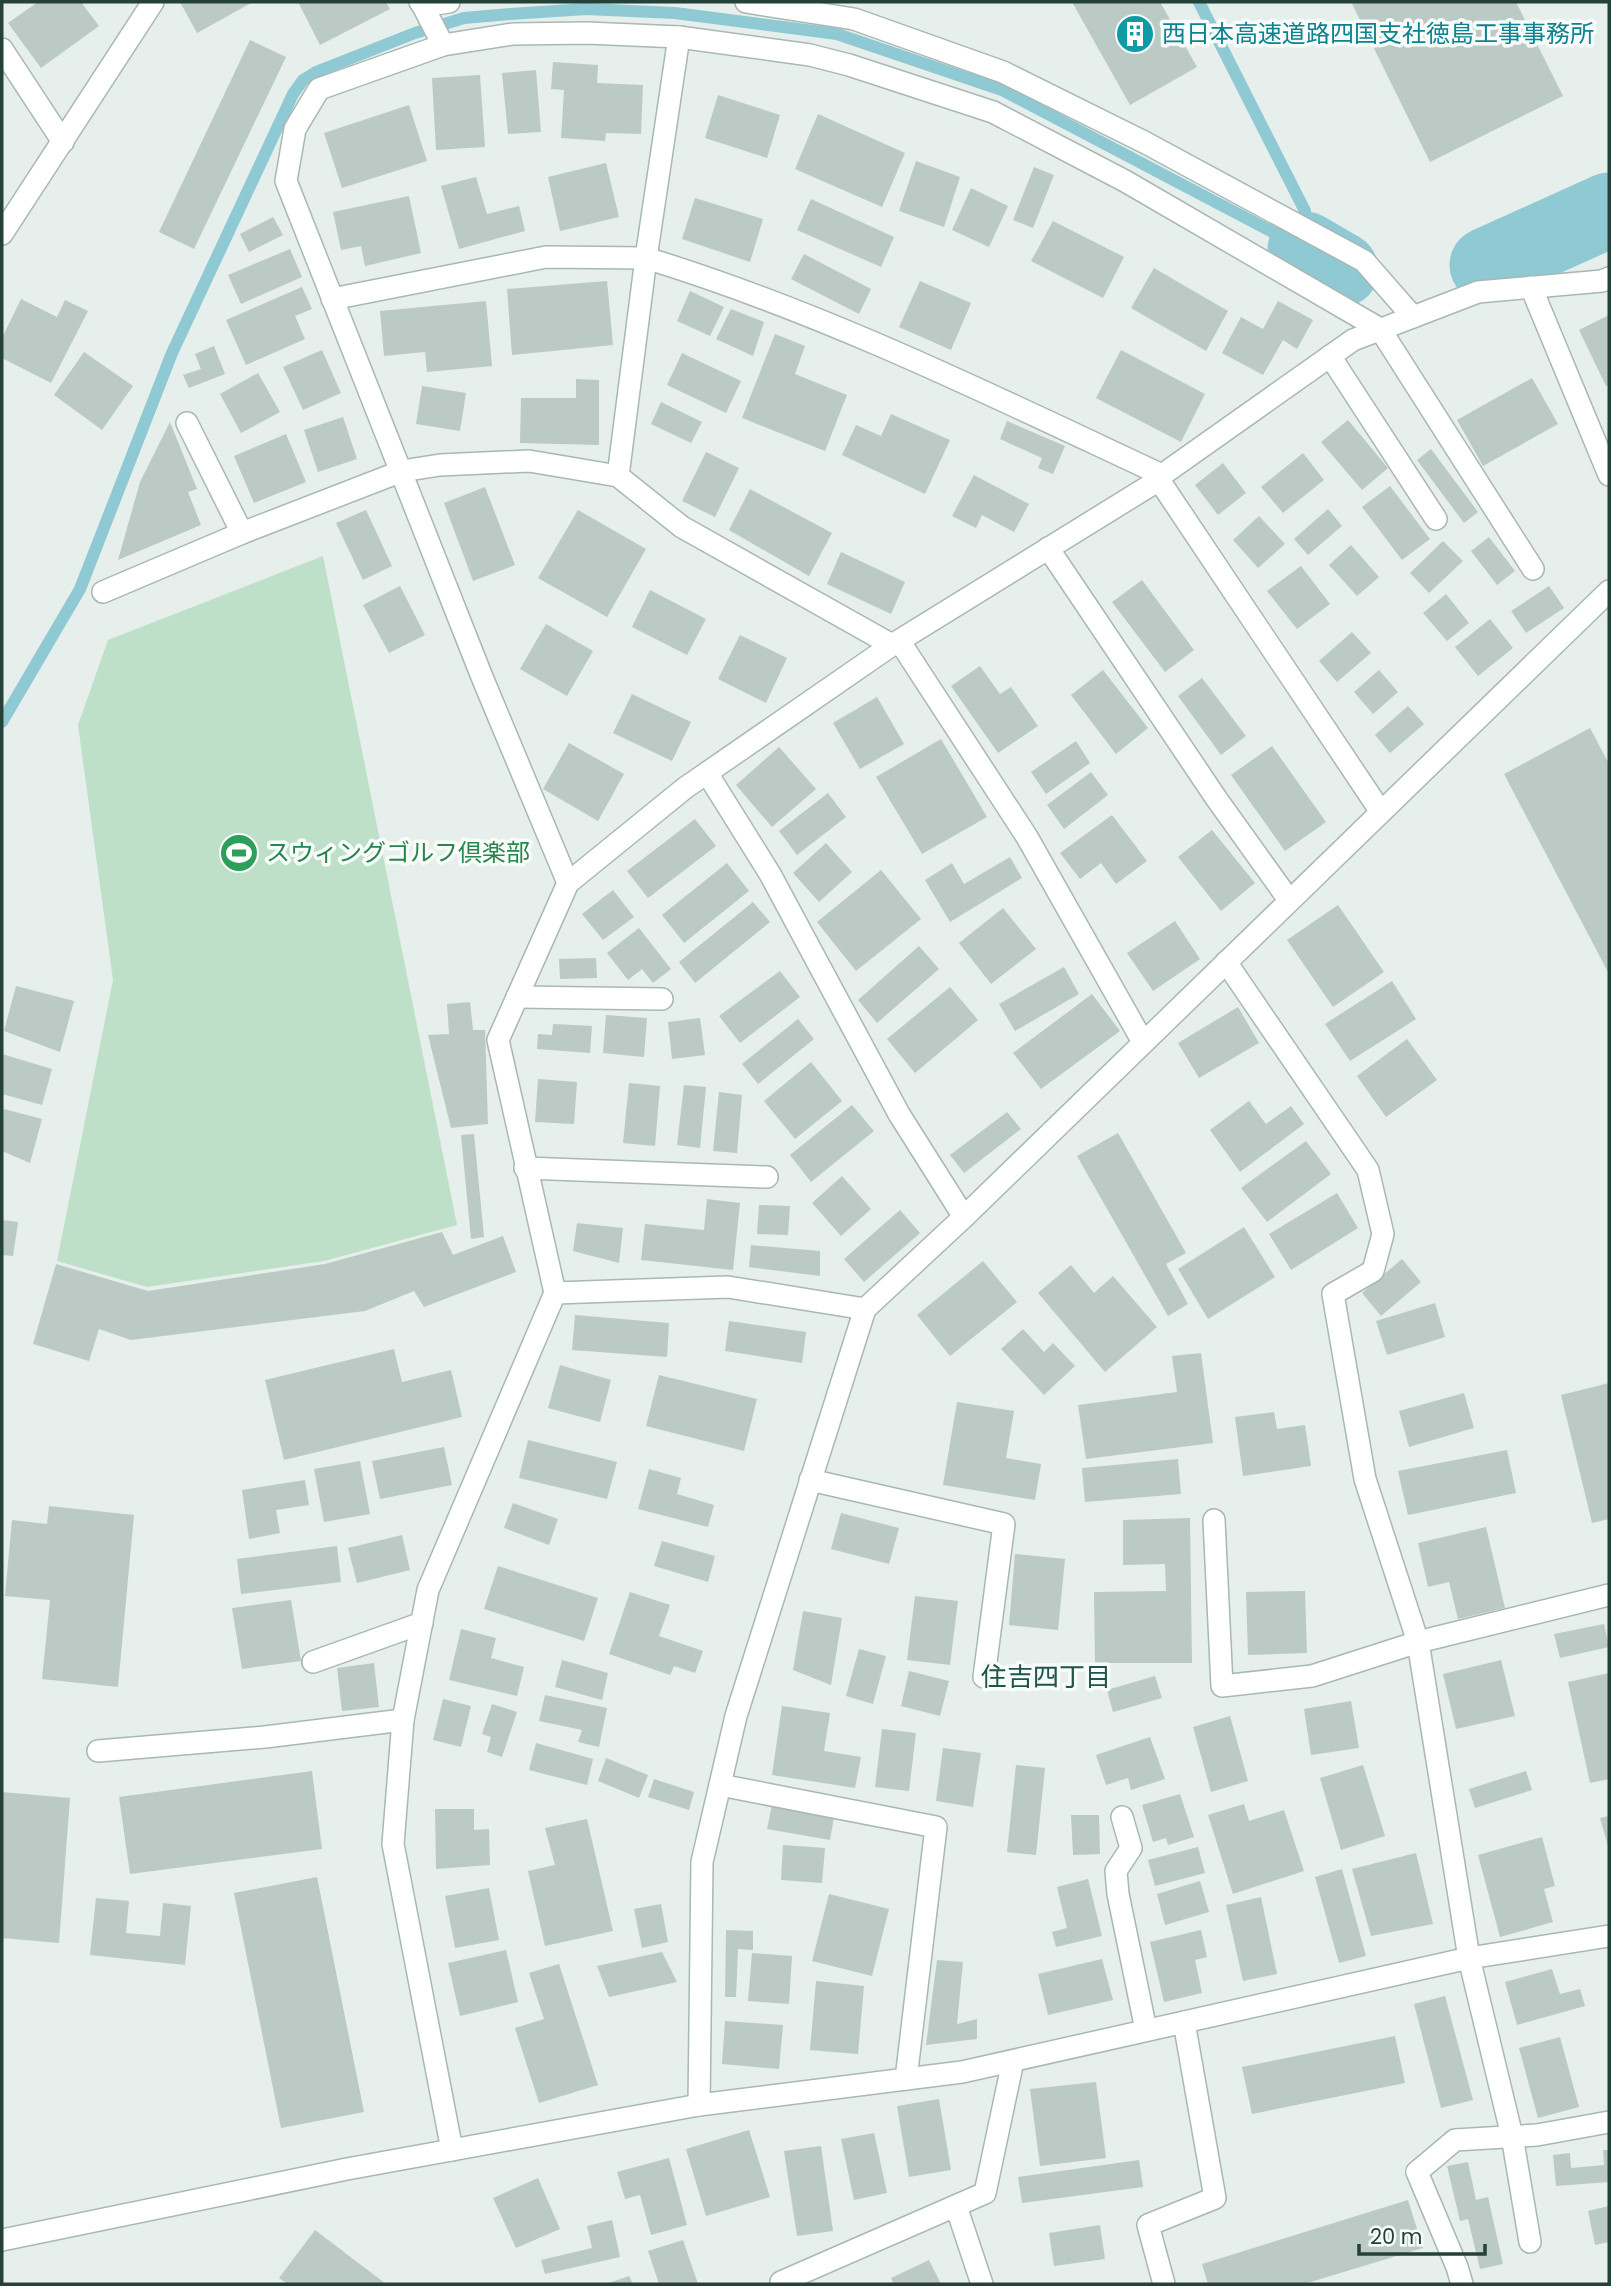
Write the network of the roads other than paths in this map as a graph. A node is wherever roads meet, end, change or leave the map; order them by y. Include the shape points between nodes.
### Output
1 (153, 2) edge
2 (449, 2) edge
3 (746, 2) edge
4 (423, 7) edge
5 (679, 37) junction
6 (440, 39) junction
7 (2, 49) edge
8 (63, 142) junction
9 (2, 234) edge
10 (646, 258) junction
11 (1609, 278) edge
12 (1531, 287) junction
13 (332, 299) junction
14 (1413, 317) junction
15 (1380, 329) junction
16 (1330, 356) junction
17 (187, 423) dead end
18 (402, 471) junction
19 (1609, 475) edge
20 (618, 476) junction
21 (1161, 478) junction
22 (1436, 519) dead end
23 (242, 533) junction
24 (1048, 548) junction
25 (1533, 569) dead end
26 (1609, 591) edge
27 (103, 592) dead end
28 (896, 643) junction
29 (707, 773) junction
30 (1381, 812) junction
31 (568, 883) junction
32 (1289, 900) junction
33 (1226, 962) junction
34 (517, 997) junction
35 (662, 999) dead end
36 (1143, 1042) junction
37 (525, 1168) junction
38 (767, 1177) dead end
39 (964, 1217) junction
40 (555, 1293) junction
41 (865, 1309) junction
42 (810, 1480) junction
43 (1214, 1520) dead end
44 (1609, 1595) edge
45 (422, 1623) junction
46 (1418, 1642) junction
47 (313, 1662) dead end
48 (984, 1677) dead end
49 (403, 1720) junction
50 (98, 1751) dead end
51 (720, 1785) junction
52 (1122, 1817) dead end
53 (1609, 1936) edge
54 (1469, 1958) junction
55 (1184, 2022) junction
56 (1146, 2030) junction
57 (1013, 2061) junction
58 (906, 2079) junction
59 (699, 2105) junction
60 (1609, 2122) edge
61 (1512, 2136) junction
62 (452, 2150) junction
63 (956, 2206) junction
64 (2, 2240) edge
65 (1530, 2242) dead end
66 (781, 2282) dead end
67 (982, 2284) edge
68 (1164, 2284) edge
69 (1462, 2284) edge

1 - 8 street
2 - 4 street
3 - 14 street via 854,19 1003,72 1364,261
4 - 6 street
5 - 6 street via 587,33
5 - 10 street
5 - 15 street via 810,55 993,112 1125,181
6 - 13 street via 319,89 295,129 286,181
7 - 8 street
8 - 9 street
10 - 13 street via 546,257
10 - 20 street
10 - 21 street via 708,277 902,354
11 - 12 street
12 - 14 street via 1478,292
12 - 19 street
13 - 18 street
14 - 15 street
15 - 16 street
15 - 25 street
16 - 21 street
16 - 22 street
17 - 23 street
18 - 20 street via 440,464 529,461
18 - 23 street
18 - 31 street
20 - 28 street via 682,527
21 - 24 street
21 - 30 street
23 - 27 street
24 - 28 street
24 - 32 street
26 - 30 street
28 - 29 street
28 - 36 street via 1027,837
29 - 31 street
29 - 39 street via 770,874 899,1114
30 - 32 street
31 - 34 street
32 - 33 street
33 - 36 street
33 - 46 street via 1368,1170 1383,1234 1373,1271 1333,1294 1364,1479
34 - 35 street
34 - 37 street via 498,1041
36 - 39 street
37 - 38 street
37 - 40 street
39 - 41 street
40 - 41 street via 728,1287
40 - 45 street via 428,1590
41 - 42 street
42 - 48 street via 1004,1524
42 - 51 street via 736,1716
43 - 46 street via 1222,1686 1312,1676
44 - 46 street
45 - 47 street
45 - 49 street
46 - 54 street
49 - 50 street
49 - 62 street via 393,1844
51 - 58 street via 936,1828
51 - 59 street via 702,1862
52 - 56 street via 1130,1847 1116,1871 1118,1894
53 - 54 street
54 - 55 street
54 - 61 street
55 - 56 street
55 - 68 street via 1215,2198 1148,2225
56 - 57 street
57 - 58 street
57 - 63 street via 985,2193
58 - 59 street
59 - 62 street
60 - 61 street
61 - 65 street
61 - 69 street via 1455,2140 1417,2172
62 - 64 street
63 - 66 street
63 - 67 street

